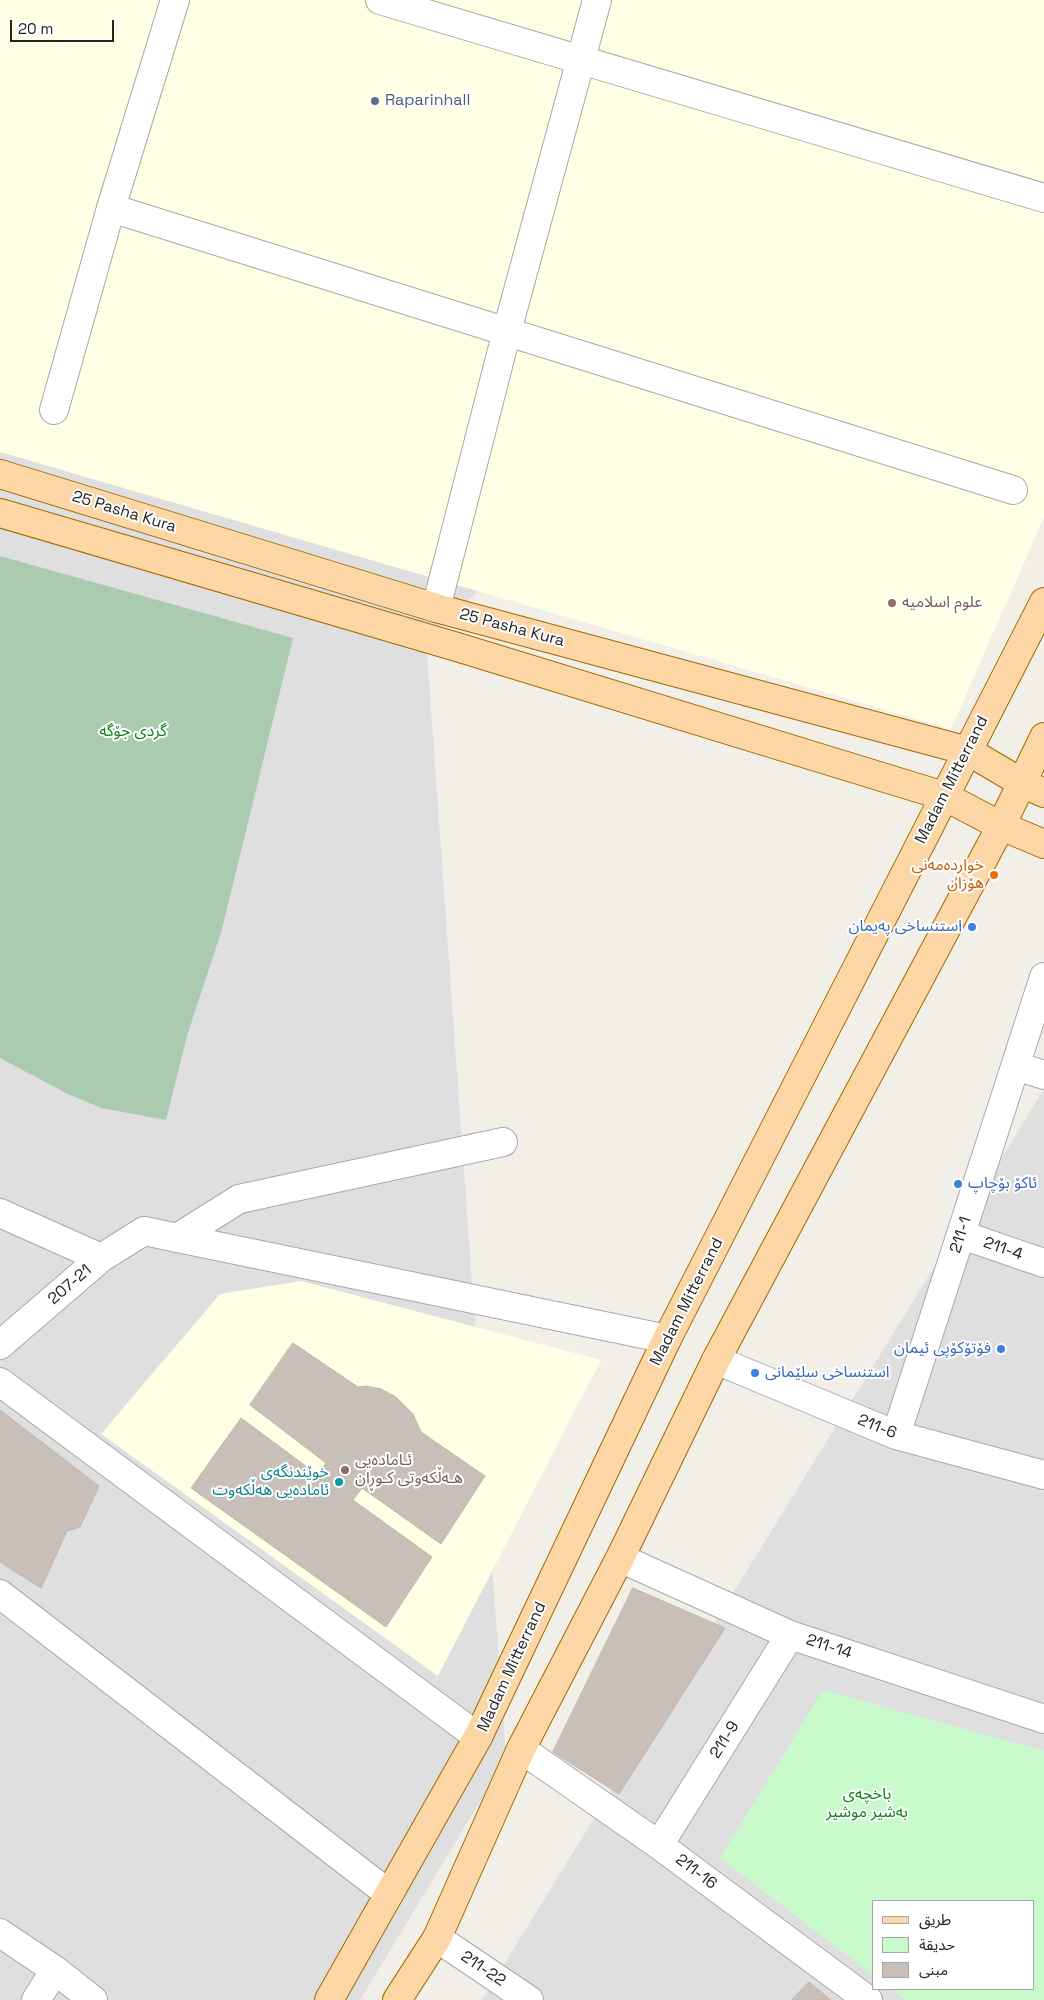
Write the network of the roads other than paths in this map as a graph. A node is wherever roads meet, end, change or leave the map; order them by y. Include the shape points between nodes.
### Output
1 (174, 0) edge
2 (380, 0) edge
3 (597, 0) edge
4 (580, 58) junction
5 (1044, 196) edge
6 (110, 208) junction
7 (507, 331) junction
8 (54, 410) dead end
9 (0, 474) edge
10 (1013, 490) dead end
11 (0, 513) edge
12 (1044, 602) edge
13 (436, 608) junction
14 (1044, 737) edge
15 (968, 751) junction
16 (1033, 788) edge
17 (944, 796) junction
18 (1001, 826) junction
19 (1044, 844) edge
20 (1044, 977) edge
21 (1016, 1066) junction
22 (1044, 1075) edge
23 (502, 1142) dead end
24 (0, 1213) edge
25 (962, 1234) junction
26 (177, 1238) junction
27 (101, 1258) junction
28 (1044, 1263) edge
29 (667, 1339) junction
30 (0, 1345) edge
31 (716, 1360) junction
32 (0, 1382) edge
33 (896, 1435) junction
34 (1044, 1474) edge
35 (620, 1558) junction
36 (0, 1594) edge
37 (790, 1635) junction
38 (1044, 1719) edge
39 (478, 1737) junction
40 (521, 1749) junction
41 (659, 1845) junction
42 (389, 1894) junction
43 (0, 1933) edge
44 (437, 1938) junction
45 (55, 1970) junction
46 (36, 2000) edge
47 (94, 2000) edge
48 (329, 2000) edge
49 (397, 2000) edge
50 (529, 2000) edge
51 (868, 2000) edge

1 - 6 street
2 - 4 street
3 - 4 street
4 - 5 street
4 - 7 street
6 - 7 street
6 - 8 street
7 - 10 street
7 - 13 street
9 - 13 main road, 25 Pasha Kura
11 - 17 main road, 25 Pasha Kura via 457,647
12 - 15 main road, Madam Mitterrand
13 - 15 main road, 25 Pasha Kura
14 - 16 main road
15 - 16 main road, 25 Pasha Kura
15 - 17 main road, Madam Mitterrand
16 - 18 main road
17 - 18 main road, 25 Pasha Kura
17 - 29 main road, Madam Mitterrand
18 - 19 main road, 25 Pasha Kura
18 - 31 main road
20 - 21 street, 211-1
21 - 22 street
21 - 25 street, 211-1
23 - 26 street via 239,1199
24 - 27 street
25 - 28 street, 211-4
25 - 33 street, 211-1
26 - 27 street, 207-21 via 144,1231
26 - 29 street
27 - 30 street, 207-21
29 - 39 main road, Madam Mitterrand
31 - 33 street, 211-6
31 - 35 main road
32 - 39 street
33 - 34 street, 211-6
35 - 37 street, 211-14
35 - 40 main road
36 - 42 street
37 - 38 street, 211-14
37 - 41 street, 211-9
39 - 42 main road, Madam Mitterrand
40 - 41 street, 211-16
40 - 44 main road
41 - 51 street, 211-16
42 - 48 main road, Madam Mitterrand
43 - 45 street
44 - 49 main road
44 - 50 street, 211-22
45 - 46 street
45 - 47 street

